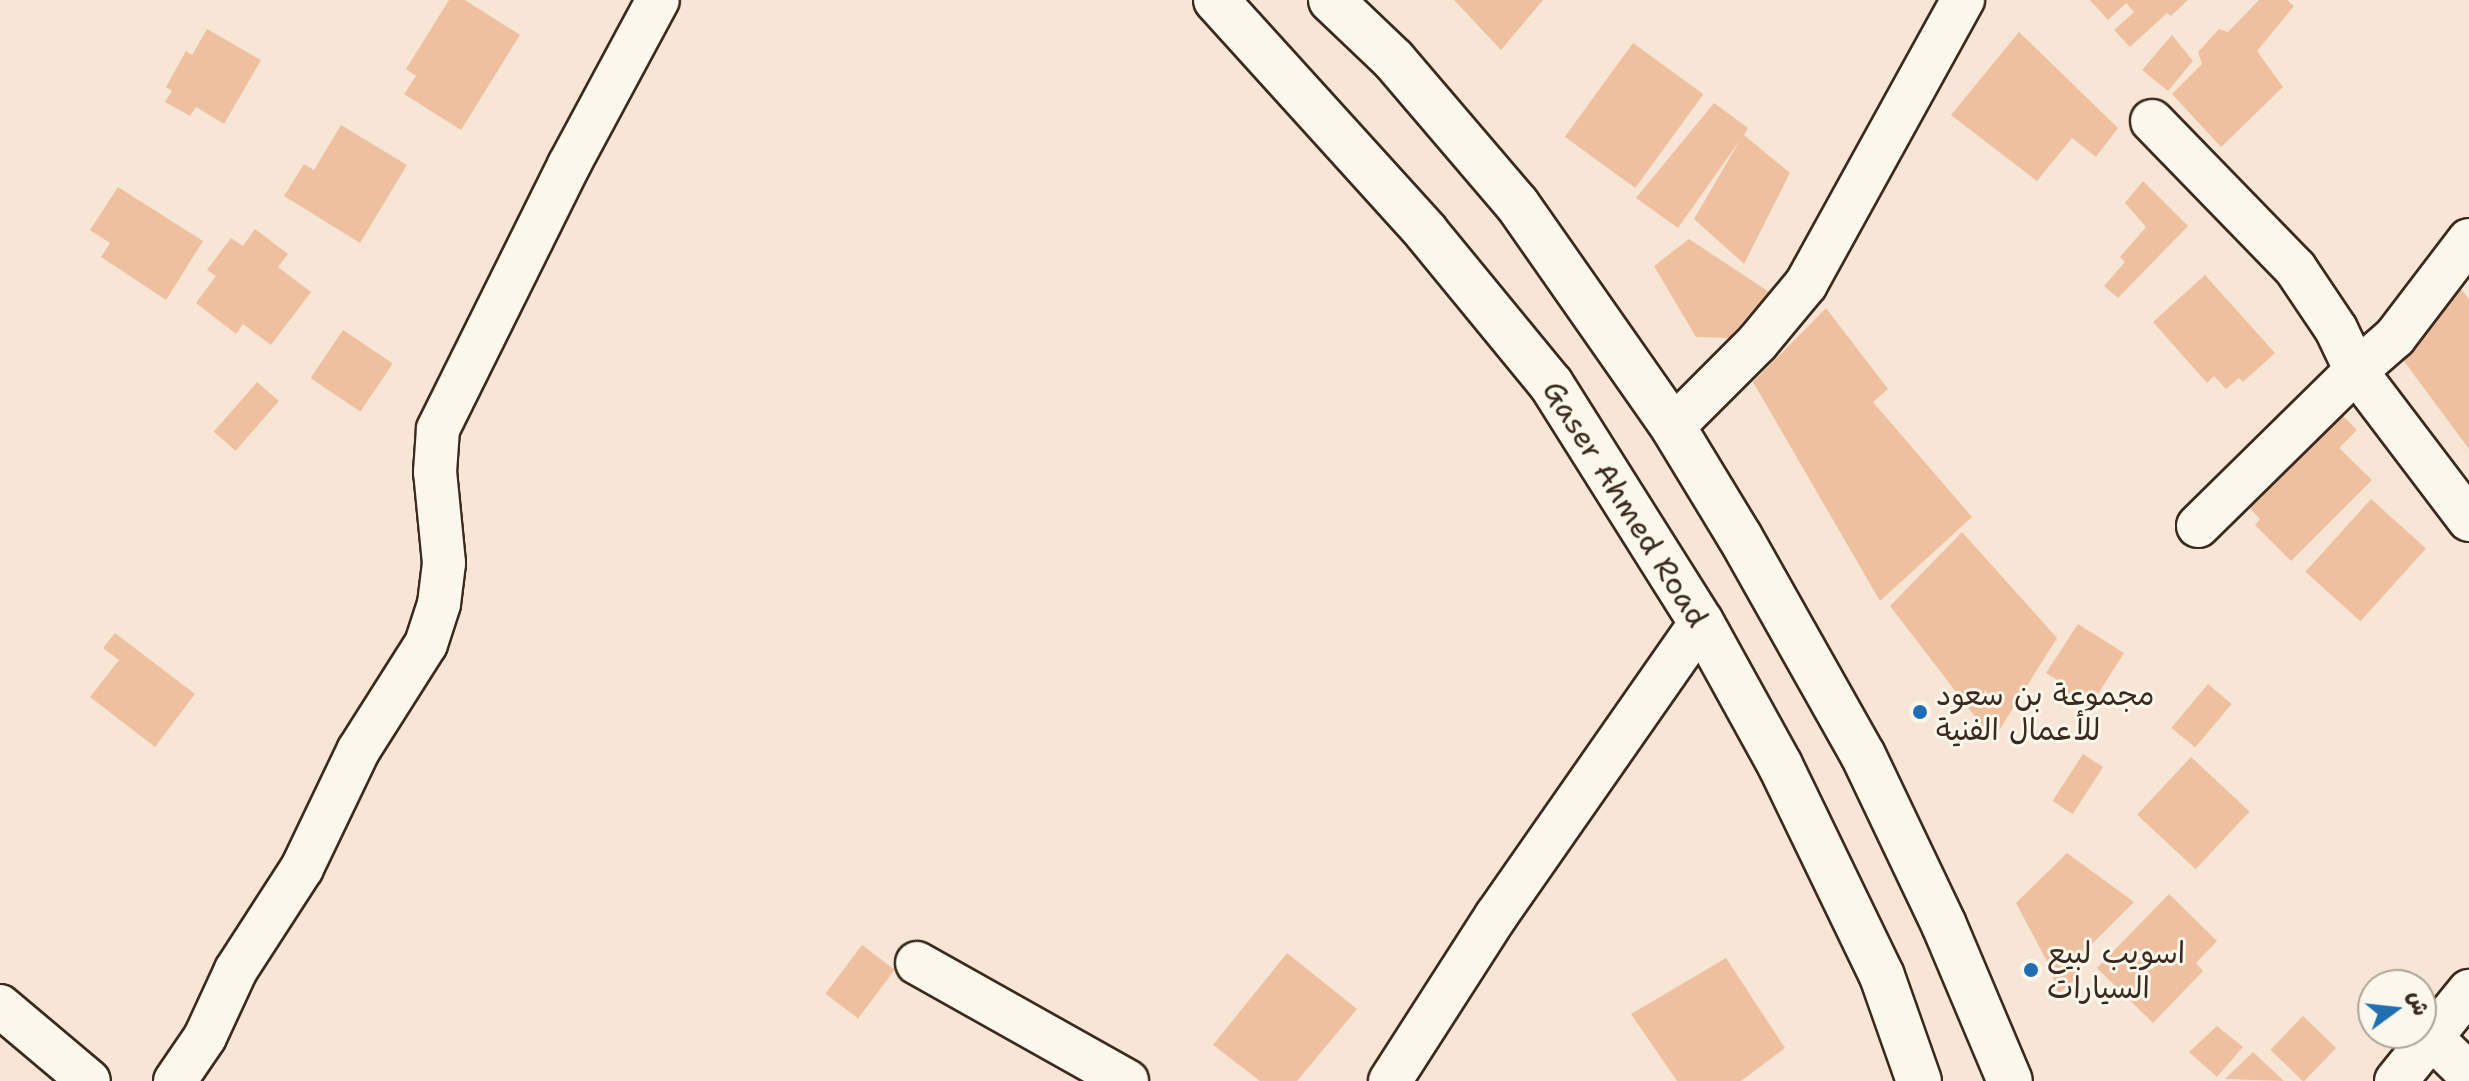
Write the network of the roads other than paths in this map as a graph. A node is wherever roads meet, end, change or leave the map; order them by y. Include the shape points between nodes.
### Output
1 (658, 0) edge
2 (1216, 0) edge
3 (1331, 0) edge
4 (1963, 0) edge
5 (2152, 121) dead end
6 (2469, 240) edge
7 (2356, 371) junction
8 (1673, 427) junction
9 (2469, 520) edge
10 (2198, 526) dead end
11 (1701, 622) junction
12 (917, 963) dead end
13 (2469, 991) edge
14 (0, 1006) edge
15 (2437, 1028) edge
16 (2437, 1043) edge
17 (2420, 1049) edge
18 (2469, 1074) edge
19 (89, 1081) edge
20 (175, 1081) edge
21 (1127, 1081) edge
22 (1390, 1081) edge
23 (1919, 1081) edge
24 (2010, 1081) edge
25 (2396, 1081) edge

1 - 20 street via 438,429 435,472 444,563 439,604 426,644 358,751 302,868 236,970 205,1037
2 - 11 main road, Gaser Ahmed Road via 1426,232 1551,384
3 - 8 main road via 1393,59 1517,204
4 - 8 street via 1806,284 1757,343
5 - 7 street via 2295,268 2336,329
6 - 7 street via 2395,337
7 - 9 street
7 - 10 street
8 - 24 main road via 1863,755
11 - 22 street via 1496,916
11 - 23 main road, Gaser Ahmed Road via 1780,765 1882,976
12 - 21 street
13 - 15 street
14 - 19 street
16 - 18 street
17 - 25 street

